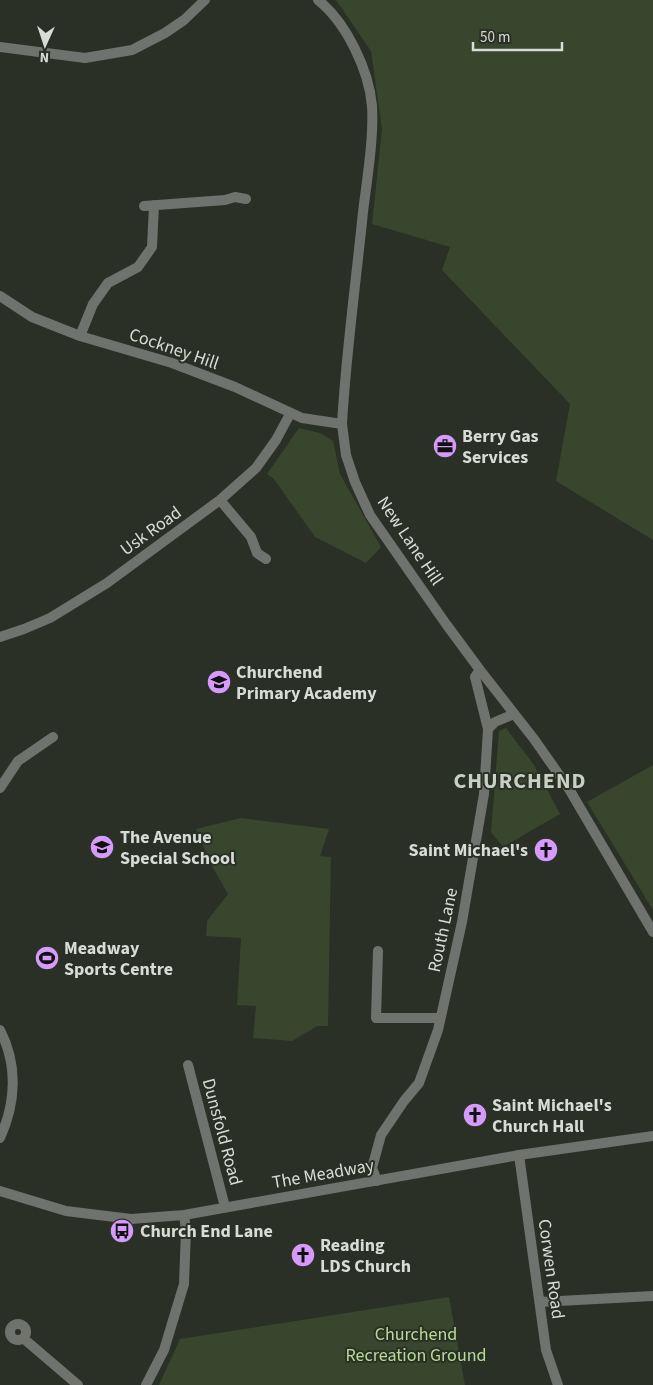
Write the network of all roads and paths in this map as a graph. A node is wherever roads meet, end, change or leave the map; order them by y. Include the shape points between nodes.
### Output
1 (205, 0) edge
2 (318, 0) edge
3 (0, 47) edge
4 (246, 199) dead end
5 (0, 296) edge
6 (80, 336) junction
7 (290, 414) junction
8 (342, 424) junction
9 (220, 500) junction
10 (266, 559) dead end
11 (0, 637) edge
12 (480, 670) junction
13 (514, 714) junction
14 (488, 729) junction
15 (54, 737) dead end
16 (0, 788) edge
17 (653, 932) edge
18 (378, 950) dead end
19 (440, 1018) junction
20 (0, 1030) edge
21 (188, 1065) dead end
22 (653, 1136) edge
23 (0, 1138) edge
24 (518, 1155) junction
25 (377, 1181) junction
26 (0, 1191) edge
27 (225, 1207) junction
28 (184, 1215) junction
29 (653, 1296) edge
30 (540, 1302) junction
31 (23, 1338) dead end
32 (78, 1385) edge
33 (146, 1385) edge
34 (558, 1385) edge

1 - 3 street via 165,33 132,50 85,58
2 - 8 street, New Lane Hill via 329,9 355,48 372,105
4 - 6 street via 235,197 149,206 152,247 138,267 108,283 94,304
5 - 6 street, Cockney Hill via 32,317
6 - 7 street, Cockney Hill via 172,363 235,387
7 - 8 street, Cockney Hill
7 - 9 street, Usk Road via 256,468
8 - 12 street, New Lane Hill via 346,455 370,516
9 - 10 street via 251,537 257,553
9 - 11 street, Usk Road via 107,583 50,618
12 - 13 street, New Lane Hill
12 - 14 street, Routh Lane via 475,678
13 - 14 street via 495,722
13 - 17 street, New Lane Hill via 569,789
14 - 19 street, Routh Lane via 484,794 462,922
15 - 16 street via 18,761
18 - 19 street via 376,1018
19 - 25 street, Routh Lane via 419,1083 382,1135 372,1168
20 - 23 street via 7,1044 13,1076 12,1105
21 - 27 street, Dunsfold Road
22 - 24 street, The Meadway
24 - 25 street, The Meadway
24 - 30 street, Corwen Road
25 - 27 street, The Meadway
26 - 28 street, The Meadway via 66,1211 131,1218
27 - 28 street, The Meadway
28 - 33 street via 184,1284 164,1350
29 - 30 street
30 - 34 street, Corwen Road via 546,1350
31 - 32 street

